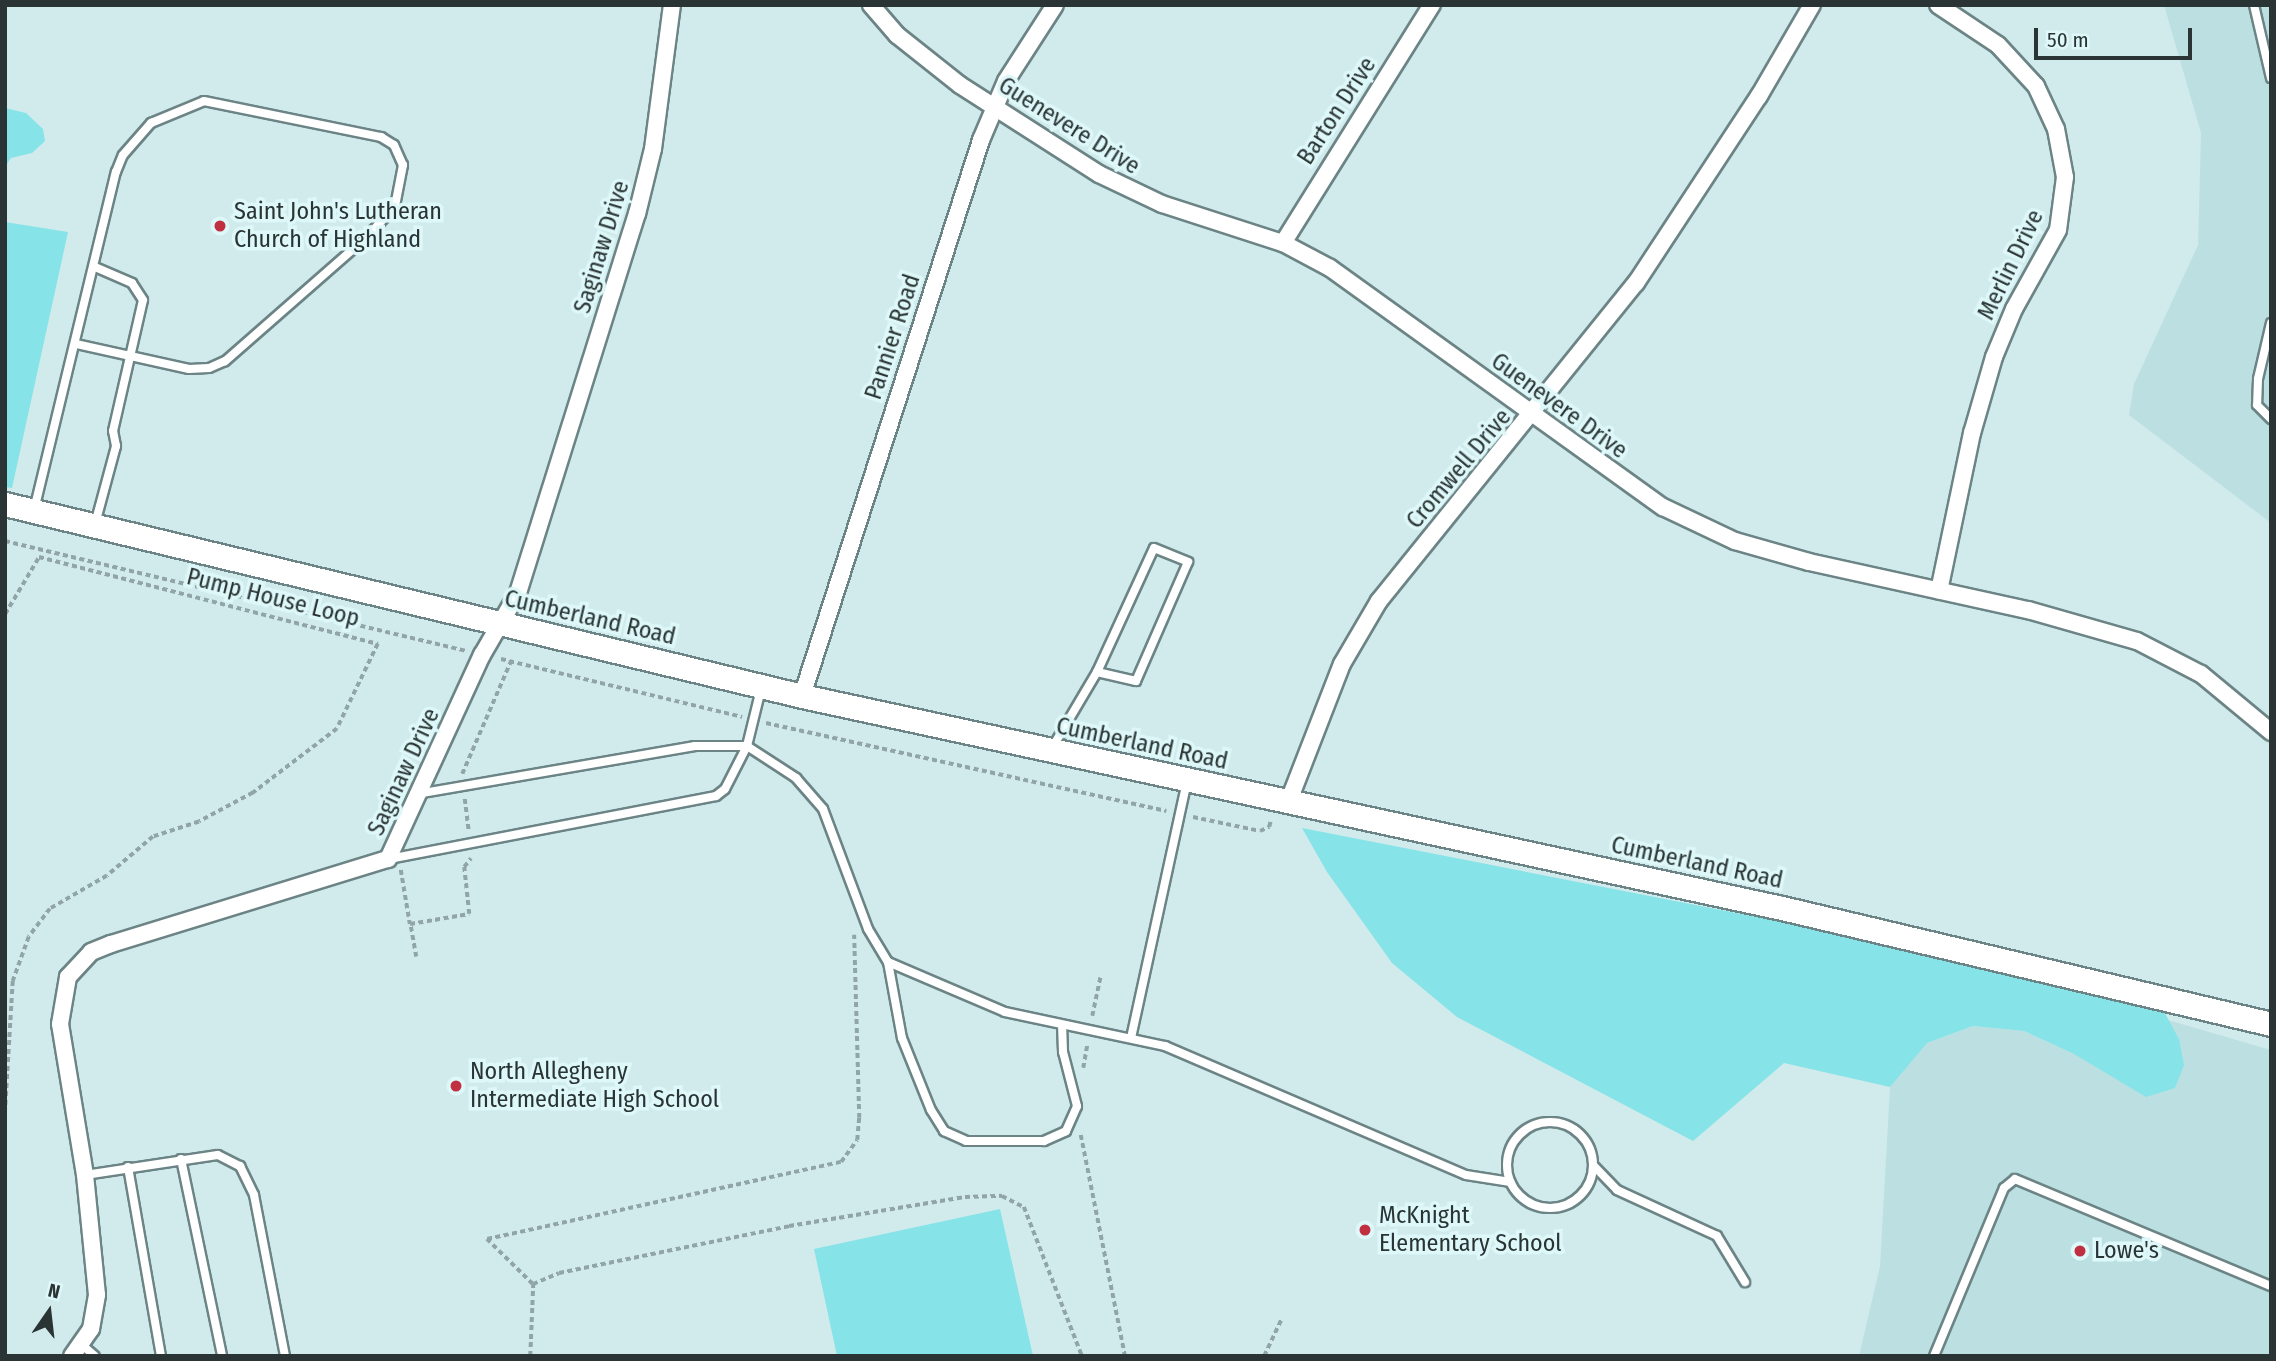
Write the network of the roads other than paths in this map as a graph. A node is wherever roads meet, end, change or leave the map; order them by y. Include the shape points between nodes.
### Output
1 (672, 5) edge
2 (871, 5) edge
3 (1055, 5) edge
4 (1432, 5) edge
5 (1812, 5) edge
6 (1938, 5) edge
7 (2254, 5) edge
8 (2271, 78) edge
9 (993, 107) junction
10 (1283, 243) junction
11 (95, 267) junction
12 (2271, 323) edge
13 (76, 344) junction
14 (130, 356) junction
15 (1534, 415) junction
16 (2271, 419) edge
17 (5, 503) edge
18 (34, 510) junction
19 (95, 525) junction
20 (1939, 591) junction
21 (502, 624) junction
22 (1097, 672) junction
23 (762, 686) junction
24 (802, 696) junction
25 (2271, 732) edge
26 (747, 746) junction
27 (1050, 750) junction
28 (1187, 780) junction
29 (422, 793) junction
30 (1282, 802) junction
31 (394, 858) junction
32 (888, 962) junction
33 (2271, 1024) edge
34 (1062, 1026) junction
35 (1131, 1038) junction
36 (181, 1159) junction
37 (1594, 1166) junction
38 (128, 1167) junction
39 (85, 1175) junction
40 (1510, 1182) junction
41 (1745, 1282) dead end
42 (2271, 1286) edge
43 (77, 1350) edge
44 (95, 1356) edge
45 (161, 1356) edge
46 (222, 1356) edge
47 (285, 1356) edge
48 (1934, 1356) edge

1 - 21 street, Saginaw Drive via 653,149 637,214 517,593
2 - 9 street, Guenevere Drive via 926,60
3 - 9 street, Pannier Road
4 - 10 street, Barton Drive
5 - 15 street, Cromwell Drive via 1759,96 1636,283
6 - 20 street, Merlin Drive via 1998,45 2036,86 2056,129 2065,177 2058,230 1994,357 1972,433
7 - 8 lane
9 - 10 street, Guenevere Drive via 1126,190
9 - 24 street, Pannier Road
10 - 15 street, Guenevere Drive via 1350,282
11 - 13 lane
11 - 14 lane via 132,283 142,294
11 - 14 lane via 123,155 151,123 188,105 219,103 382,137 401,156 395,206 368,236 225,361 189,369
12 - 16 lane via 2257,405
13 - 14 lane
13 - 18 lane
14 - 19 lane via 113,431 116,446
15 - 20 street, Guenevere Drive via 1627,484 1699,526 1809,562
15 - 30 street, Cromwell Drive via 1379,601 1360,631
17 - 18 main road, Cumberland Road
18 - 19 main road, Cumberland Road
19 - 21 main road, Cumberland Road
20 - 25 street, Guenevere Drive via 2137,641 2201,674
21 - 23 main road, Cumberland Road
21 - 29 street, Saginaw Drive via 482,655
22 - 22 lane via 1154,548 1188,562 1136,681
22 - 27 lane
23 - 24 main road, Cumberland Road
23 - 26 lane
24 - 27 main road, Cumberland Road
26 - 29 lane via 695,747
26 - 31 lane via 725,789 716,796
26 - 32 lane via 796,778 823,809 860,909
27 - 28 main road, Cumberland Road
28 - 30 main road, Cumberland Road
28 - 35 lane
29 - 31 street, Saginaw Drive
30 - 33 main road, Cumberland Road via 1782,908
31 - 39 street, Saginaw Drive via 111,944 78,963 64,991 60,1024
32 - 34 lane via 1005,1012
32 - 34 lane via 902,1038 944,1131 966,1141 1044,1141 1066,1131 1077,1106 1063,1052
34 - 35 lane
35 - 40 lane via 1165,1046 1466,1175
36 - 38 lane
36 - 46 lane
36 - 47 lane via 218,1155 232,1159 248,1178
37 - 40 lane via 1583,1195 1554,1209 1527,1202
37 - 40 lane via 1581,1135 1553,1121 1538,1123 1515,1140 1508,1153
37 - 41 lane via 1617,1190 1717,1236
38 - 39 lane
38 - 45 lane
39 - 43 street, Saginaw Drive via 97,1295 91,1329
42 - 48 lane via 2015,1179 2004,1188
43 - 44 lane

